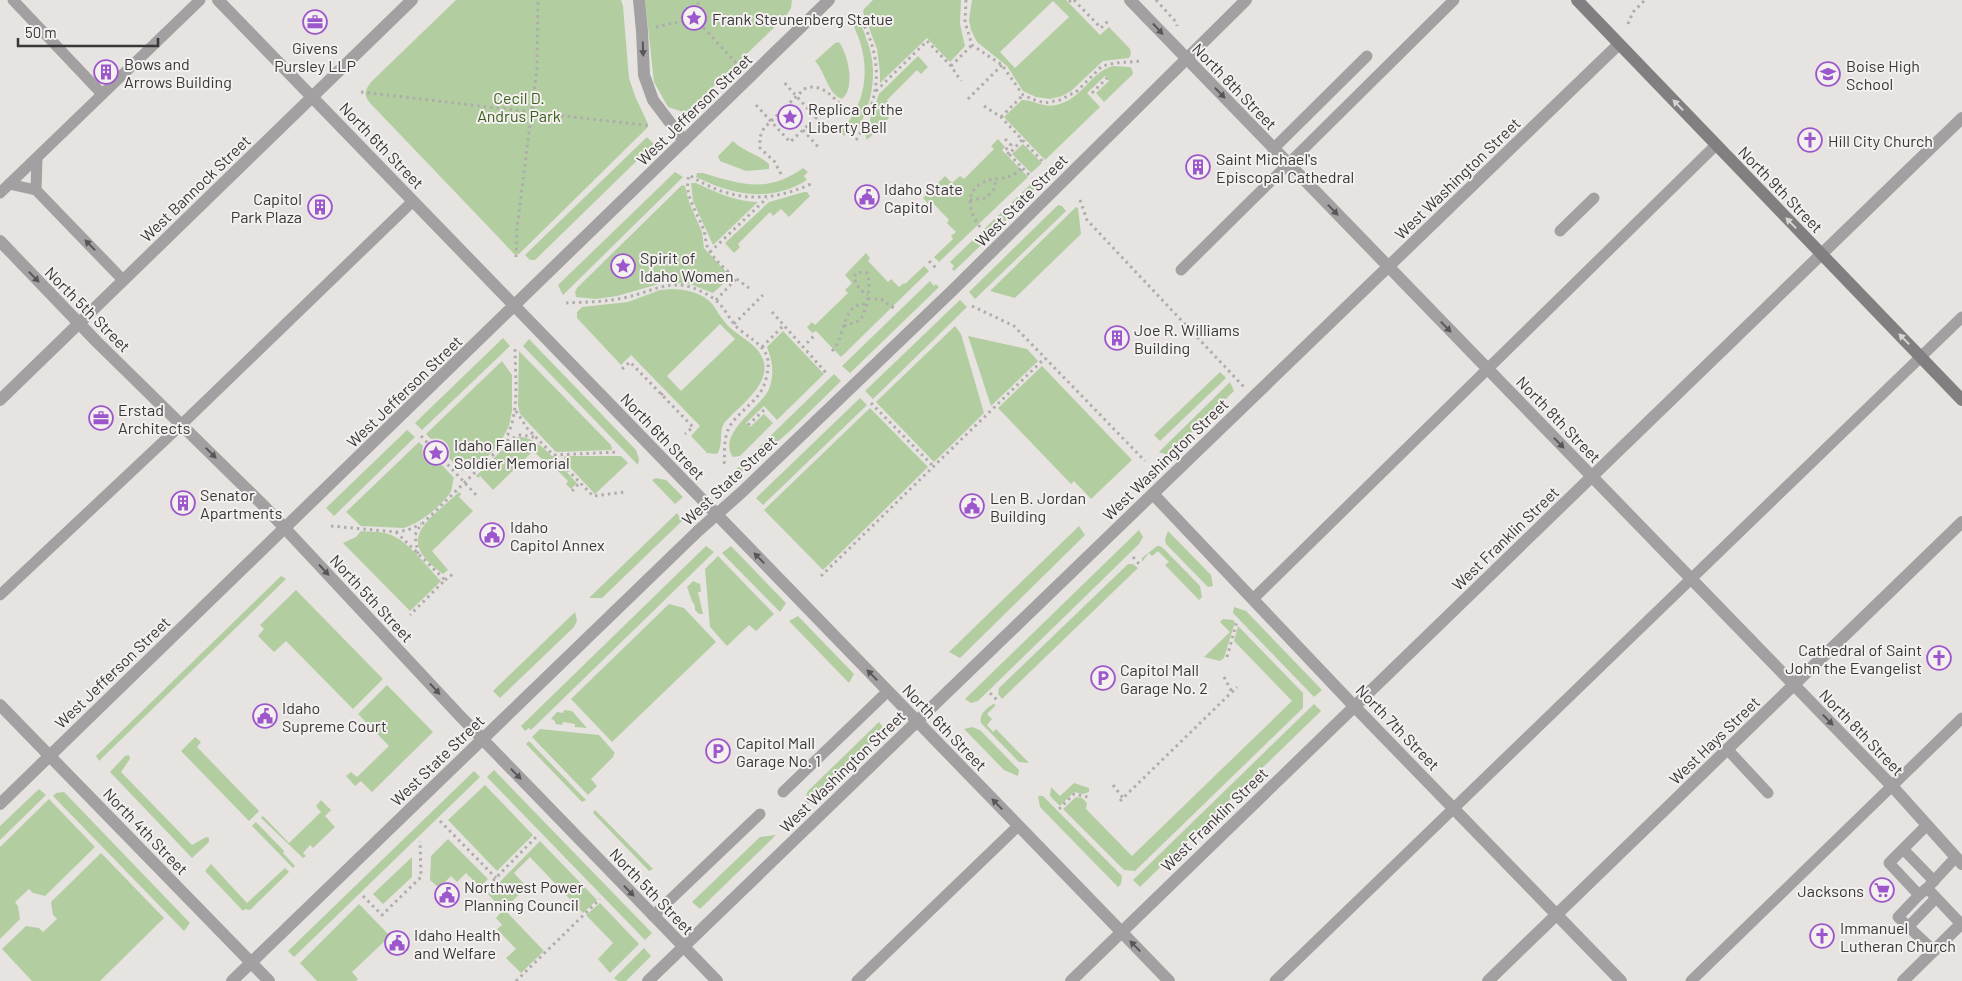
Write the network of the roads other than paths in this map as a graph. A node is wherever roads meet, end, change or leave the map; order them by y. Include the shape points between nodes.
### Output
1 (13, 0) edge
2 (200, 0) edge
3 (218, 0) edge
4 (412, 0) edge
5 (639, 0) edge
6 (1130, 0) edge
7 (1246, 0) edge
8 (1454, 0) edge
9 (1577, 0) edge
10 (823, 2) edge
11 (1619, 44) junction
12 (1367, 56) dead end
13 (1186, 58) junction
14 (102, 94) junction
15 (312, 96) junction
16 (1962, 118) edge
17 (684, 141) junction
18 (1716, 145) junction
19 (1274, 149) junction
20 (37, 158) junction
21 (1288, 164) junction
22 (10, 184) junction
23 (36, 190) junction
24 (0, 193) edge
25 (1594, 198) dead end
26 (413, 201) junction
27 (1560, 231) dead end
28 (0, 242) edge
29 (1821, 254) junction
30 (1388, 267) junction
31 (1181, 270) dead end
32 (123, 280) junction
33 (514, 306) junction
34 (1962, 317) edge
35 (79, 323) junction
36 (1920, 356) junction
37 (1487, 369) junction
38 (0, 400) edge
39 (1962, 400) edge
40 (182, 424) junction
41 (1592, 476) junction
42 (1153, 494) junction
43 (716, 514) junction
44 (1962, 522) edge
45 (284, 529) junction
46 (1691, 578) junction
47 (0, 595) edge
48 (1253, 599) junction
49 (1794, 685) junction
50 (888, 691) junction
51 (0, 705) edge
52 (1354, 706) junction
53 (1962, 718) edge
54 (917, 721) junction
55 (482, 739) junction
56 (1727, 749) junction
57 (50, 755) junction
58 (1892, 786) junction
59 (783, 792) dead end
60 (1768, 792) dead end
61 (0, 804) edge
62 (1455, 809) junction
63 (760, 814) dead end
64 (1018, 826) junction
65 (1927, 826) junction
66 (1903, 849) junction
67 (1959, 861) edge
68 (1927, 888) junction
69 (1936, 898) junction
70 (1557, 914) junction
71 (654, 916) junction
72 (1961, 923) edge
73 (1908, 927) junction
74 (1121, 932) junction
75 (684, 947) junction
76 (1934, 951) junction
77 (251, 962) junction
78 (232, 981) edge
79 (269, 981) edge
80 (648, 981) edge
81 (717, 981) edge
82 (857, 981) edge
83 (1070, 981) edge
84 (1169, 981) edge
85 (1275, 981) edge
86 (1488, 981) edge
87 (1621, 981) edge
88 (1691, 981) edge
89 (1903, 981) edge

1 - 14 lane
2 - 14 lane
3 - 15 street, North 6th Street
4 - 15 street, West Bannock Street
5 -> 17 street via 644,75 653,100
6 -> 13 street, North 8th Street
7 - 13 street, West State Street
8 - 21 lane
9 - 11 main road, North 9th Street
10 - 17 street, West Jefferson Street
18 -> 11 main road, North 9th Street
11 - 30 street, West Washington Street
12 - 19 lane
13 -> 19 street, North 8th Street
13 - 43 street, West State Street via 854,386
14 - 20 lane
15 - 26 street, North 6th Street
15 - 32 street, West Bannock Street
16 - 29 street, West Franklin Street
17 - 33 street, West Jefferson Street
29 -> 18 main road, North 9th Street
18 - 37 lane
19 - 21 street, North 8th Street
20 - 22 lane
20 - 23 lane
21 -> 30 street, North 8th Street
21 - 31 lane
22 - 23 lane
22 - 24 lane
32 -> 23 lane
25 - 27 lane
26 - 33 street, North 6th Street
26 - 40 lane
28 -> 35 street, North 5th Street
36 -> 29 main road, North 9th Street
29 - 41 street, West Franklin Street
30 -> 37 street, North 8th Street
30 - 42 street, West Washington Street
32 - 35 street, West Bannock Street
33 - 43 street, North 6th Street
33 - 45 street, West Jefferson Street
34 - 36 lane
35 - 38 street, West Bannock Street
35 - 40 street, North 5th Street
36 - 39 main road, North 9th Street
36 - 46 lane
37 -> 41 street, North 8th Street
37 - 48 lane
40 -> 45 street, North 5th Street
40 - 47 lane
41 - 46 street, North 8th Street
41 - 52 street, West Franklin Street
42 - 48 street, North 7th Street
42 - 54 street, West Washington Street
50 -> 43 street, North 6th Street
43 - 55 street, West State Street
44 - 49 street, West Hays Street
45 -> 55 street, North 5th Street
45 - 57 street, West Jefferson Street
46 - 49 street, North 8th Street
46 - 62 lane
48 - 52 street, North 7th Street
49 - 56 street, West Hays Street
49 -> 58 street, North 8th Street
50 - 54 street, North 6th Street
50 - 59 lane
51 - 57 street, North 4th Street
52 - 62 street, North 7th Street
52 - 74 street, West Franklin Street
53 - 58 lane
64 -> 54 street, North 6th Street
54 - 75 street, West Washington Street
55 -> 71 street, North 5th Street
55 - 77 street, West State Street
56 - 60 lane
56 - 70 street, West Hays Street
57 - 61 street, West Jefferson Street
57 - 77 street, North 4th Street
58 - 65 street, North 8th Street
58 - 88 lane
62 - 70 street, North 7th Street
62 - 85 lane
63 - 71 lane
64 - 74 street, North 6th Street
64 - 82 lane
65 - 66 lane
65 - 67 street, North 8th Street
66 - 68 lane
66 - 68 lane via 1890,863
67 - 68 lane
68 - 69 lane
68 - 73 lane via 1898,917
69 - 72 lane
69 - 73 lane
70 - 86 street, West Hays Street
70 - 87 street, North 7th Street
71 - 75 street, North 5th Street
72 - 76 street
73 - 76 lane
74 - 83 street, West Franklin Street
84 -> 74 street, North 6th Street
75 - 80 street, West Washington Street
75 - 81 street, North 5th Street
76 - 89 street
77 - 78 street, West State Street
77 - 79 street, North 4th Street

